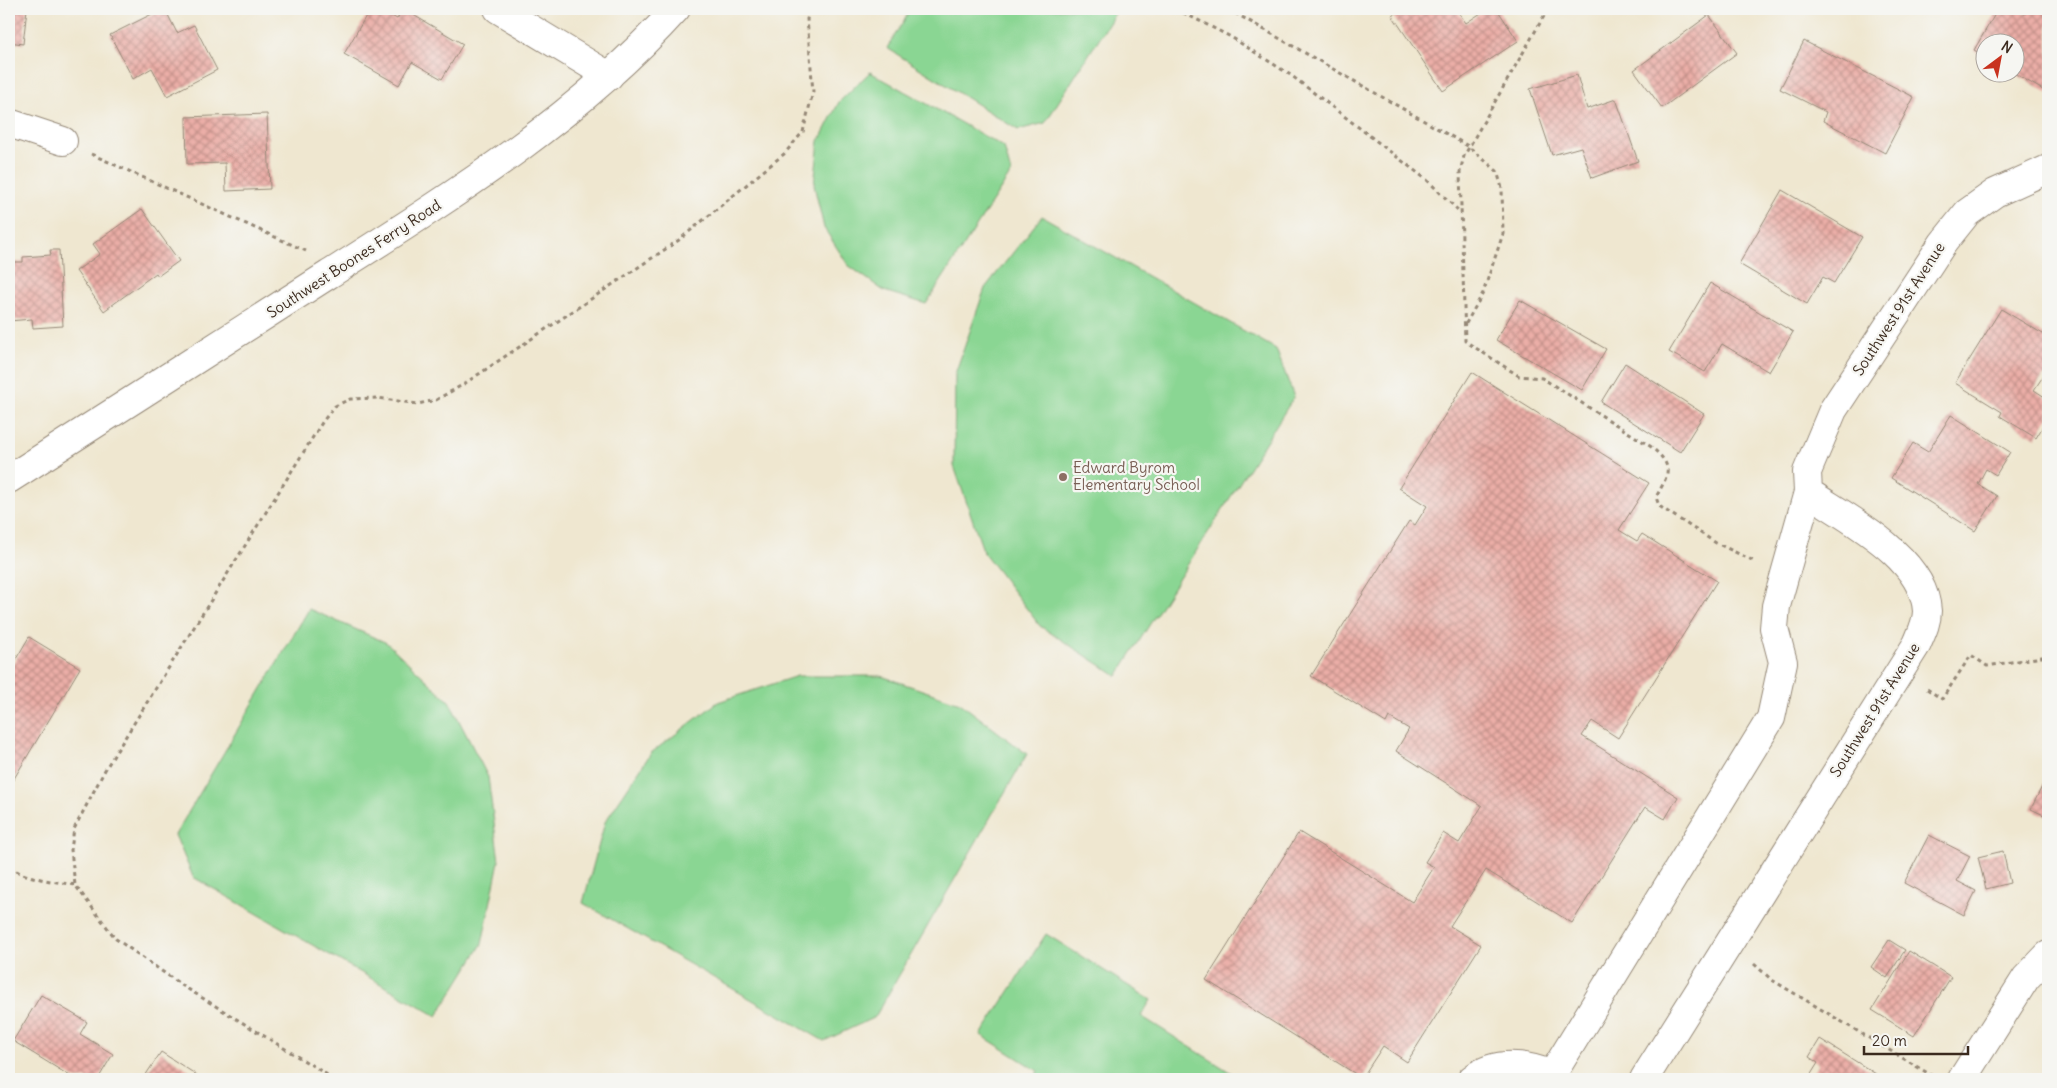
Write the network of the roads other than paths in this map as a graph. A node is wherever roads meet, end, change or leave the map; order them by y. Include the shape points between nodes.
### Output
1 (498, 9) edge
2 (676, 9) edge
3 (609, 76) junction
4 (9, 123) edge
5 (63, 141) road end
6 (2048, 169) edge
7 (9, 479) edge
8 (1807, 482) junction
9 (2048, 955) edge
10 (1554, 1077) edge
11 (1472, 1079) edge
12 (1644, 1079) edge
13 (1962, 1079) edge

1 - 3 main road
2 - 3 main road, Southwest Boones Ferry Road
3 - 7 main road, Southwest Boones Ferry Road via 526,143 428,212
4 - 5 main road
6 - 8 main road, Southwest 91st Avenue via 1995,193 1968,213 1942,243 1833,410
8 - 10 main road via 1776,606 1774,628 1783,662 1771,718
8 - 12 main road, Southwest 91st Avenue via 1885,544 1914,574 1923,590 1927,613 1924,629
9 - 13 main road via 2026,978
10 - 11 main road via 1534,1067 1514,1066 1495,1067

